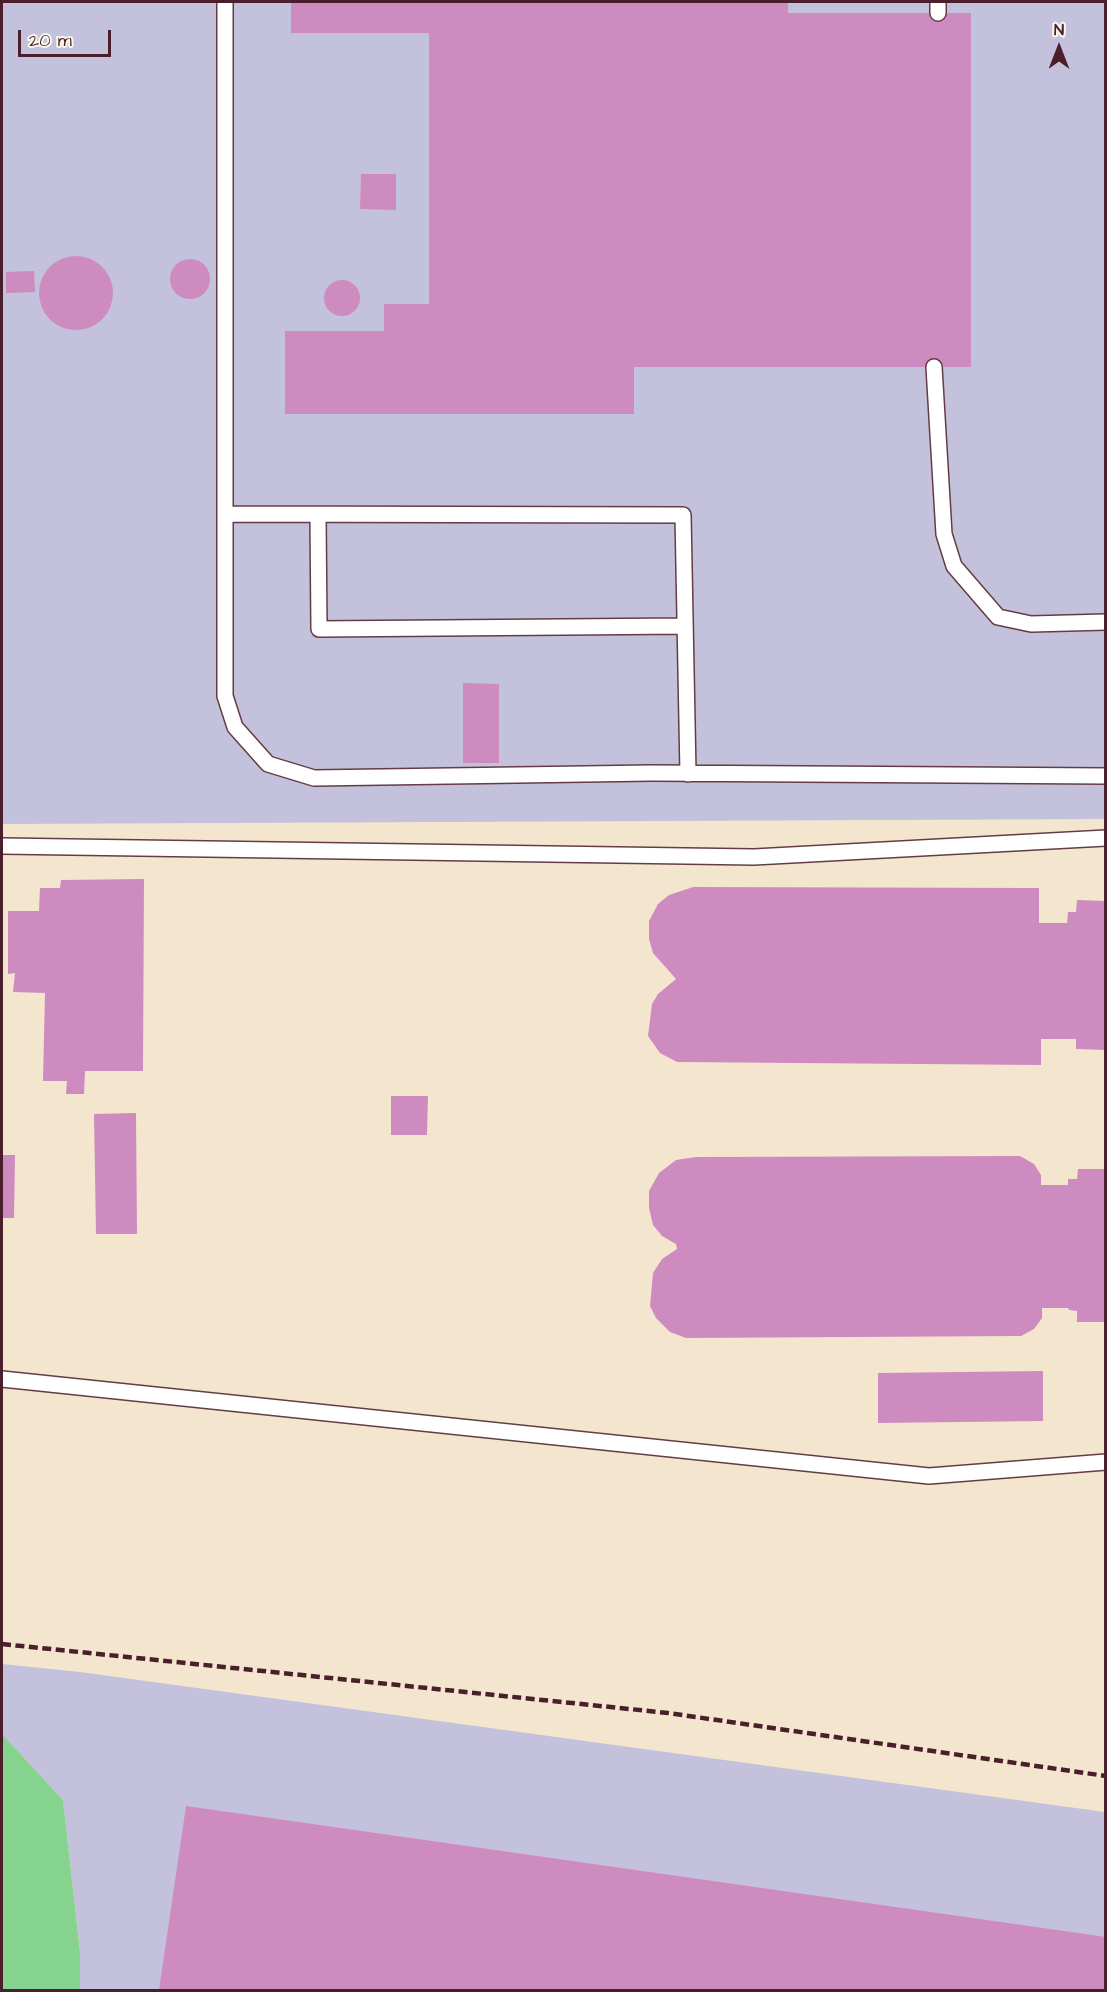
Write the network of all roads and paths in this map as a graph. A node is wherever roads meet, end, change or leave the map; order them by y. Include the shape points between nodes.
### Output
1 (225, 2) edge
2 (934, 367) dead end
3 (225, 514) junction
4 (318, 515) junction
5 (1106, 622) edge
6 (686, 626) junction
7 (688, 774) junction
8 (1106, 776) edge
9 (1106, 838) edge
10 (2, 846) edge
11 (2, 1379) edge
12 (1106, 1462) edge

1 - 3 lane
2 - 5 lane via 945,534 954,566 998,617 1031,624
3 - 4 lane
3 - 7 lane via 225,696 235,728 268,764 314,778
4 - 6 lane via 683,515
4 - 6 lane via 319,628
6 - 7 lane
7 - 8 lane
9 - 10 lane via 754,857
11 - 12 lane via 929,1476

